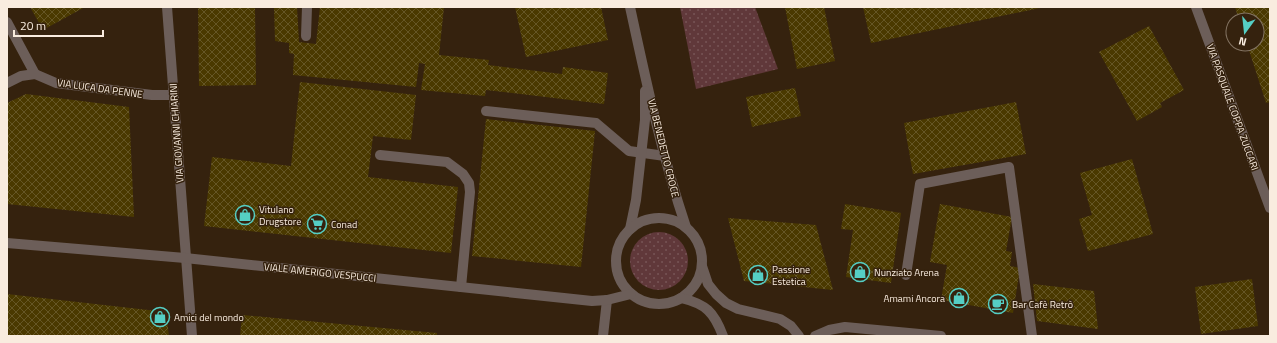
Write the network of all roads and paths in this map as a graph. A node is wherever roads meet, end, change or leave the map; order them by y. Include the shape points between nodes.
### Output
1 (167, 7) edge
2 (307, 7) edge
3 (630, 7) edge
4 (1196, 7) edge
5 (7, 22) edge
6 (306, 36) dead end
7 (644, 69) junction
8 (35, 74) junction
9 (7, 84) edge
10 (173, 96) junction
11 (486, 111) dead end
12 (641, 153) junction
13 (380, 156) dead end
14 (665, 156) junction
15 (1270, 208) edge
16 (686, 227) junction
17 (630, 229) junction
18 (7, 243) edge
19 (185, 258) junction
20 (702, 266) junction
21 (906, 276) dead end
22 (461, 287) junction
23 (631, 294) junction
24 (681, 298) junction
25 (607, 300) junction
26 (920, 335) edge
27 (192, 336) edge
28 (603, 336) edge
29 (723, 336) edge
30 (799, 336) edge
31 (815, 336) edge
32 (941, 336) edge
33 (1032, 336) edge

1 - 10 street, VIA GIOVANNI CHIARINI
2 - 6 street
3 - 7 street, VIA BENEDETTO CROCE
4 - 15 street, VIA PASQUALE COPPA ZUCCARI
5 - 8 street
7 - 12 street, VIA BENEDETTO CROCE via 645,120
7 - 14 street, VIA BENEDETTO CROCE
8 - 9 street via 21,76
8 - 10 street, VIA LUCA DA PENNE via 56,83
10 - 19 street, VIA GIOVANNI CHIARINI
11 - 12 street via 596,123 629,151
12 - 14 street
12 - 17 street, VIA BENEDETTO CROCE
13 - 22 street via 447,162 463,174 469,183
14 - 16 street, VIA BENEDETTO CROCE
16 - 17 street via 678,222 658,218 643,221
16 - 20 street via 700,249
17 - 23 street via 619,243 616,271
18 - 19 street, VIALE AMERIGO VESPUCCI
19 - 22 street, VIALE AMERIGO VESPUCCI
19 - 27 street, VIA GIOVANNI CHIARINI
20 - 24 street via 693,288
20 - 30 street via 708,284 726,303 738,309 780,319 791,326
21 - 33 street via 920,184 1009,167
22 - 25 street, VIALE AMERIGO VESPUCCI via 592,301
23 - 24 street via 656,304 673,302
23 - 25 street, VIALE AMERIGO VESPUCCI
24 - 29 street via 706,308 712,314
25 - 28 street
26 - 31 street via 845,327
26 - 32 street

